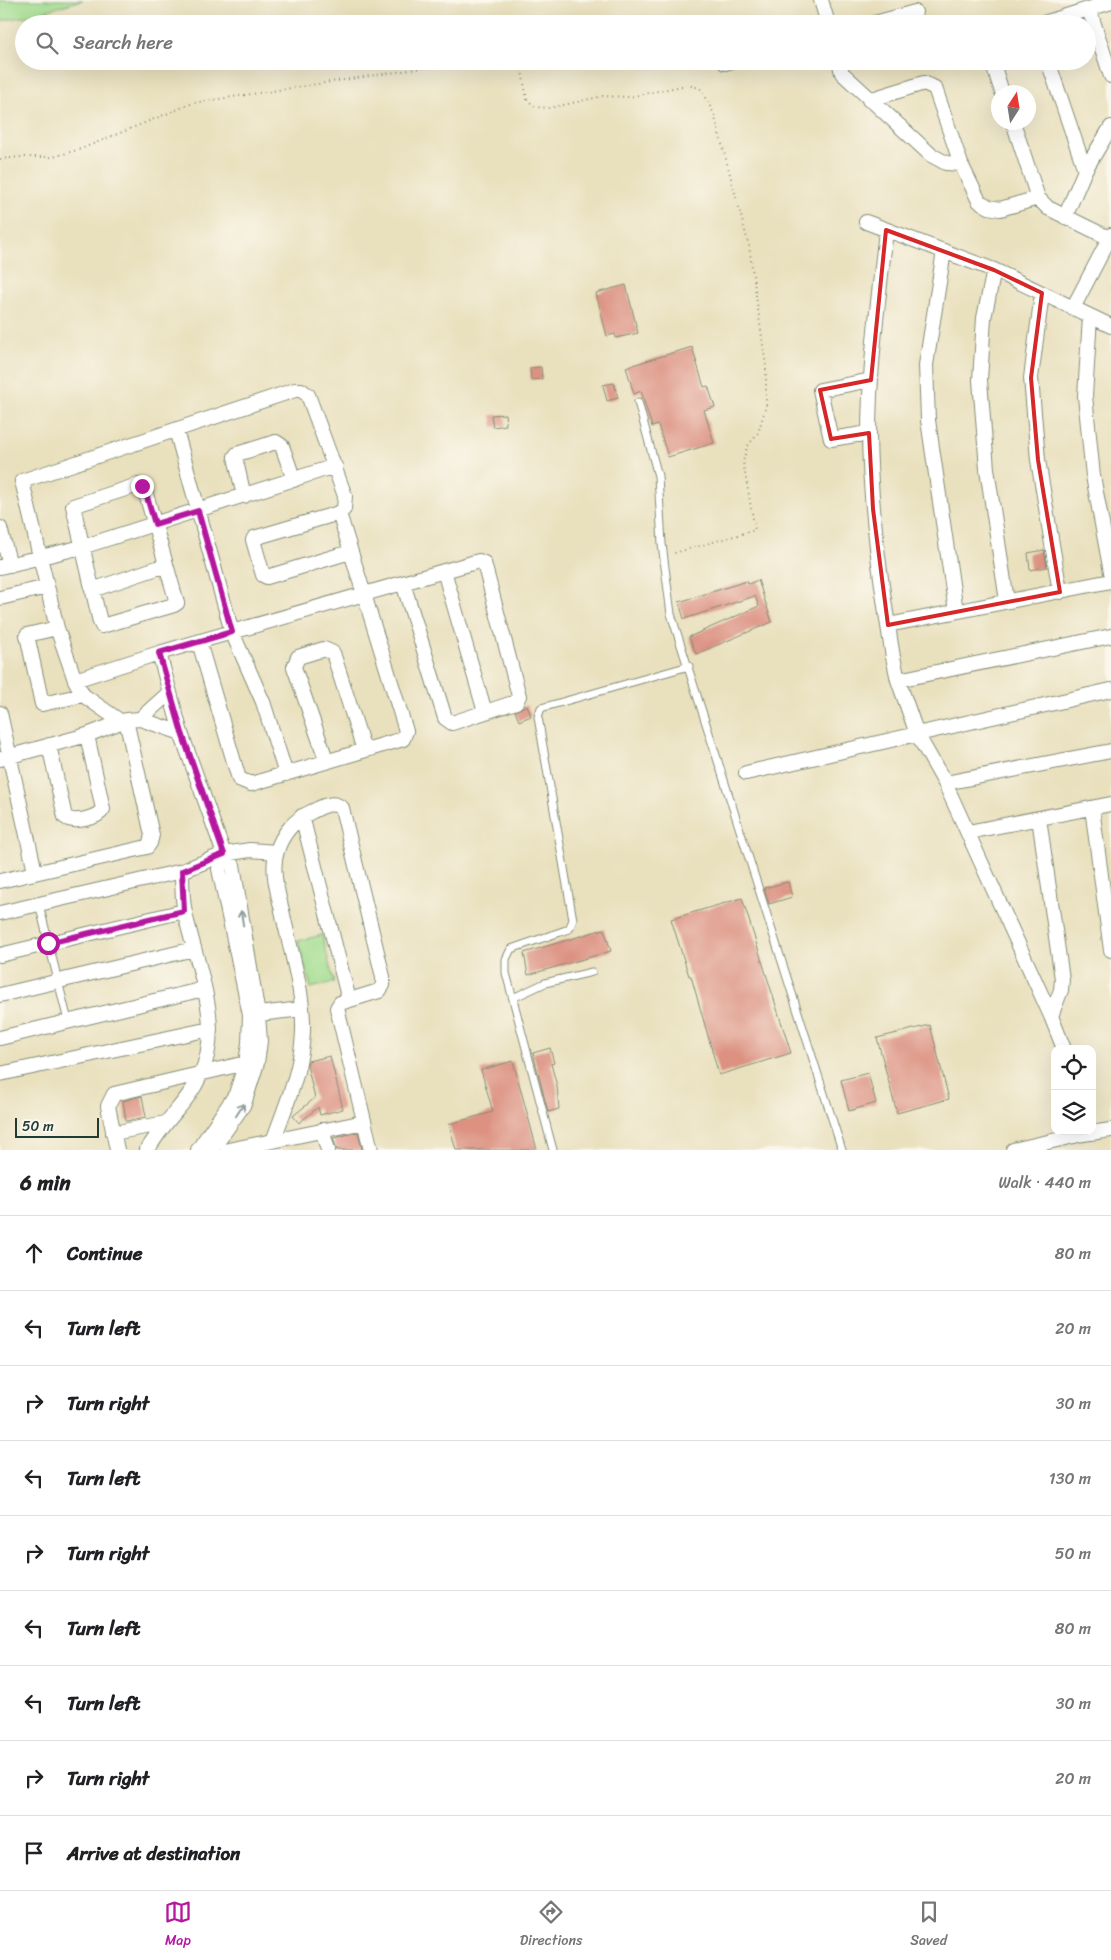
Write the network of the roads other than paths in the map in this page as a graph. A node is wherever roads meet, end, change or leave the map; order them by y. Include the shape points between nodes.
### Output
1 (821, 0) edge
2 (1111, 2) edge
3 (1088, 10) junction
4 (915, 12) dead end
5 (825, 15) edge
6 (904, 15) edge
7 (1071, 15) edge
8 (1090, 15) edge
9 (1096, 33) edge
10 (841, 70) edge
11 (995, 70) edge
12 (1051, 70) edge
13 (1111, 76) edge
14 (1000, 85) edge
15 (869, 100) junction
16 (1111, 127) edge
17 (1015, 130) edge
18 (961, 164) junction
19 (1085, 170) junction
20 (1038, 198) junction
21 (1065, 217) junction
22 (866, 222) dead end
23 (886, 230) junction
24 (1111, 237) edge
25 (944, 251) junction
26 (994, 270) junction
27 (1042, 293) junction
28 (1073, 308) junction
29 (1090, 317) junction
30 (1111, 326) edge
31 (871, 380) junction
32 (638, 402) dead end
33 (176, 430) junction
34 (869, 433) junction
35 (335, 466) junction
36 (294, 480) junction
37 (244, 496) junction
38 (198, 511) junction
39 (339, 513) junction
40 (155, 524) junction
41 (0, 528) edge
42 (82, 547) junction
43 (350, 552) junction
44 (39, 557) junction
45 (166, 565) junction
46 (5, 566) edge
47 (444, 571) junction
48 (1111, 572) edge
49 (1111, 582) edge
50 (403, 583) junction
51 (47, 587) junction
52 (92, 590) junction
53 (1060, 592) junction
54 (363, 594) junction
55 (0, 598) edge
56 (1007, 601) junction
57 (956, 611) junction
58 (888, 625) junction
59 (57, 628) junction
60 (232, 632) junction
61 (1111, 636) edge
62 (199, 642) junction
63 (159, 653) junction
64 (688, 666) junction
65 (75, 680) junction
66 (898, 680) junction
67 (1111, 690) edge
68 (170, 692) junction
69 (83, 695) junction
70 (485, 712) junction
71 (0, 713) edge
72 (129, 720) junction
73 (182, 733) junction
74 (917, 734) junction
75 (87, 735) junction
76 (49, 745) junction
77 (364, 750) junction
78 (1111, 751) edge
79 (5, 758) edge
80 (327, 762) junction
81 (746, 773) dead end
82 (286, 774) junction
83 (945, 783) junction
84 (1111, 804) edge
85 (1092, 808) junction
86 (302, 816) junction
87 (1038, 818) junction
88 (968, 832) junction
89 (276, 852) junction
90 (224, 854) junction
91 (182, 871) junction
92 (35, 872) junction
93 (0, 881) edge
94 (39, 904) junction
95 (184, 911) junction
96 (0, 913) edge
97 (48, 943) junction
98 (194, 948) junction
99 (1111, 950) edge
100 (0, 955) edge
101 (592, 972) dead end
102 (58, 981) junction
103 (204, 989) junction
104 (0, 995) edge
105 (513, 998) junction
106 (349, 1000) junction
107 (302, 1009) junction
108 (254, 1015) junction
109 (1051, 1016) junction
110 (68, 1022) junction
111 (210, 1029) junction
112 (0, 1038) edge
113 (1062, 1045) edge
114 (252, 1063) junction
115 (0, 1074) edge
116 (201, 1075) junction
117 (364, 1122) junction
118 (166, 1123) junction
119 (322, 1130) junction
120 (1111, 1130) edge
121 (1096, 1132) edge
122 (114, 1133) junction
123 (1075, 1135) edge
124 (281, 1143) edge
125 (247, 1148) edge
126 (117, 1150) edge
127 (147, 1150) edge
128 (198, 1150) edge
129 (212, 1150) edge
130 (228, 1150) edge
131 (328, 1150) edge
132 (371, 1150) edge
133 (553, 1150) edge
134 (842, 1150) edge
135 (1013, 1150) edge

1 - 5 street
2 - 3 street
3 - 7 street
3 - 8 street
4 - 6 street
9 - 13 street
10 - 15 street
11 - 14 street
12 - 19 street
15 - 18 street via 931,155 946,163
15 - 18 street via 924,83 935,88
16 - 19 street
17 - 20 street
18 - 20 street via 979,201 988,208 1000,209
19 - 21 street
20 - 21 street
21 - 24 street
22 - 23 street
23 - 25 street
23 - 31 street
24 - 28 street
25 - 26 street
25 - 57 street via 926,365 928,420
26 - 27 street
26 - 56 street via 984,318 980,380 987,469
27 - 28 street
27 - 53 street via 1031,378 1038,460
28 - 29 street
29 - 30 street
29 - 48 street via 1085,396 1093,476
31 - 34 street
31 - 34 street via 820,390 831,439
32 - 64 lane via 658,476 663,556 672,614
33 - 35 street via 302,390 308,394
33 - 38 street
33 - 44 street via 22,481
34 - 58 street via 873,509
35 - 36 street
35 - 39 street via 346,503
36 - 37 street
36 - 37 street via 280,442 237,454 234,461
37 - 38 street
38 - 40 street
38 - 60 street
39 - 43 street
39 - 43 street via 254,538 262,575 267,577
40 - 42 street
40 - 42 street via 142,486 75,504 73,509
40 - 45 street
41 - 46 street
42 - 44 street
42 - 52 street
43 - 54 street
44 - 46 street
44 - 51 street
45 - 52 street
45 - 52 street via 176,599 174,606 102,626
47 - 50 street
47 - 70 street
47 - 70 street via 479,561 484,563 519,696 516,702
49 - 53 street
50 - 54 street
50 - 70 street via 445,718 452,723
51 - 55 street
51 - 59 street
53 - 56 street
54 - 60 street
54 - 77 street via 406,731 403,739
56 - 57 street
57 - 58 street
58 - 66 street
59 - 65 street
59 - 69 street via 27,635 42,704
60 - 62 street
60 - 82 street via 263,702
61 - 66 street
62 - 63 street
62 - 82 street via 239,779 251,784
63 - 65 street
63 - 68 street
64 - 105 lane via 541,708 538,717 573,920 569,929 511,950 506,959 506,973
64 - 134 lane
65 - 69 street
66 - 74 street
67 - 74 street
68 - 72 street
68 - 73 street
69 - 72 street
71 - 79 street
72 - 73 street
72 - 75 street
72 - 92 street via 152,835 150,843 147,847
73 - 90 street
74 - 81 street
74 - 83 street
75 - 76 street
75 - 76 street via 103,809 96,816 74,820 66,817
76 - 79 street
77 - 80 street
77 - 80 street via 333,653 324,649 298,658 294,667
78 - 83 street
79 - 92 street
80 - 82 street
83 - 88 street
84 - 85 street
85 - 87 street
85 - 99 street
86 - 89 street via 286,832
86 - 106 street
86 - 106 street via 330,804 342,808 383,977 379,991
87 - 88 street
87 - 109 street via 1062,979
88 - 109 street
89 - 90 street via 250,850
89 - 107 street via 278,893
90 - 91 street
90 - 108 street via 234,865 240,942
91 - 94 street
91 - 95 street
92 - 93 street
94 - 96 street
94 - 97 lane
95 - 97 street
95 - 98 street
97 - 100 street
97 - 102 lane
98 - 102 street
98 - 103 street
101 - 105 lane via 545,983
102 - 104 street
102 - 110 lane
103 - 110 street
103 - 111 street
105 - 133 lane
106 - 117 street via 337,1008
107 - 108 street
107 - 124 street via 300,1060
108 - 114 street via 249,1044
109 - 113 street
110 - 112 street
111 - 115 street
111 - 116 street
114 - 116 street
114 - 128 street via 236,1094
129 -> 114 street via 244,1104
116 - 118 street via 189,1096
116 - 122 street via 114,1094 108,1106
117 - 119 street
117 - 132 street
118 - 122 street
118 - 127 street
119 - 124 street
119 - 131 street
120 - 121 street
122 - 126 street
123 - 135 street
124 - 125 street
125 - 130 street

